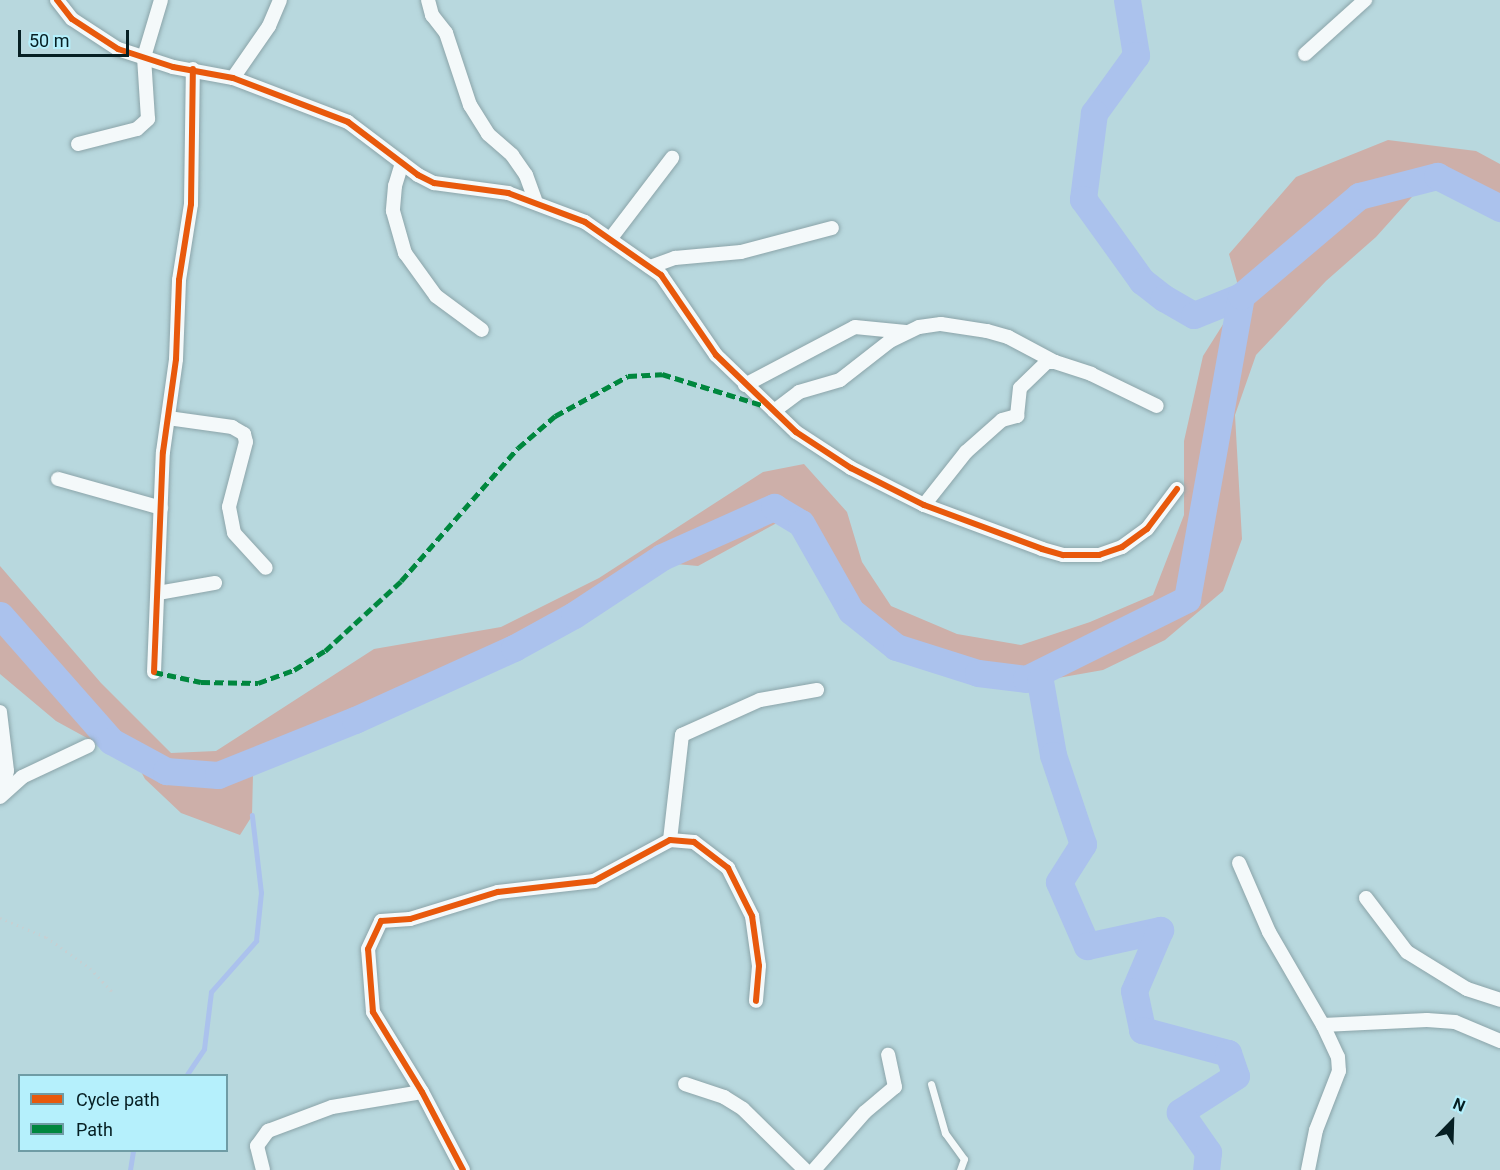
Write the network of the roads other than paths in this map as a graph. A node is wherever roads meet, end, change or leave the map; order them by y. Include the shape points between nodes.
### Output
1 (57, 0) edge
2 (161, 0) edge
3 (280, 0) edge
4 (428, 0) edge
5 (1365, 0) edge
6 (1305, 54) dead end
7 (144, 57) junction
8 (193, 69) junction
9 (233, 78) junction
10 (78, 144) dead end
11 (672, 158) dead end
12 (402, 163) junction
13 (535, 200) junction
14 (832, 228) dead end
15 (611, 237) junction
16 (650, 267) junction
17 (482, 330) dead end
18 (906, 332) junction
19 (1055, 362) junction
20 (745, 385) junction
21 (1157, 406) dead end
22 (774, 411) junction
23 (168, 418) junction
24 (58, 479) dead end
25 (1177, 489) dead end
26 (924, 505) junction
27 (160, 508) junction
28 (266, 568) dead end
29 (215, 583) dead end
30 (158, 593) junction
31 (154, 672) dead end
32 (817, 690) dead end
33 (0, 712) edge
34 (88, 746) dead end
35 (0, 796) edge
36 (670, 840) junction
37 (1239, 864) dead end
38 (1366, 898) dead end
39 (1500, 1000) edge
40 (756, 1001) dead end
41 (1323, 1024) junction
42 (1500, 1041) edge
43 (888, 1055) dead end
44 (685, 1084) dead end
45 (931, 1084) dead end
46 (422, 1092) junction
47 (263, 1170) edge
48 (463, 1170) edge
49 (805, 1170) edge
50 (814, 1170) edge
51 (960, 1170) edge
52 (1308, 1170) edge

1 - 7 street via 90,33 118,49
2 - 7 street
3 - 9 street via 269,26
4 - 13 street via 432,15 446,33 470,105 489,134 512,155
5 - 6 street
7 - 8 street
7 - 10 street via 148,119 137,129
8 - 9 street
8 - 23 street via 191,204 178,280 176,359
9 - 12 street via 348,122
11 - 15 street
12 - 13 street via 434,183
12 - 17 street via 393,211 394,226 405,253 436,296
13 - 15 street
14 - 16 street via 741,252 675,258
15 - 16 street
16 - 20 street via 676,293 701,337
18 - 19 street via 941,324 987,331 1008,337
18 - 20 street via 855,327
18 - 22 street via 840,380 799,392
19 - 21 street
19 - 26 street via 1047,362 1027,378 1017,393 1016,403 1021,409 1017,416 1002,420 966,452
20 - 22 street
22 - 26 street via 822,450
23 - 27 street
23 - 28 street via 232,427 244,434 246,442 229,507 234,533
24 - 27 street
25 - 26 street via 1147,529 1122,546 1099,555 1063,555 1042,549
27 - 30 street
29 - 30 street
30 - 31 street
32 - 36 street via 760,700 682,735
33 - 35 street via 7,762
34 - 35 street via 22,777
36 - 40 street via 694,842 704,848 728,868 740,886 757,940
36 - 46 street via 594,881 498,892 410,920 381,921 368,949 369,999 379,1024
37 - 41 street via 1269,932
38 - 39 street via 1407,952 1467,989
41 - 42 street via 1455,1022
41 - 52 street via 1338,1057 1339,1071 1316,1130
43 - 50 street via 895,1088 865,1112
44 - 49 street via 724,1097 743,1109
45 - 51 lane via 945,1133 964,1160
46 - 47 street via 332,1107 268,1131 257,1146
46 - 48 street

